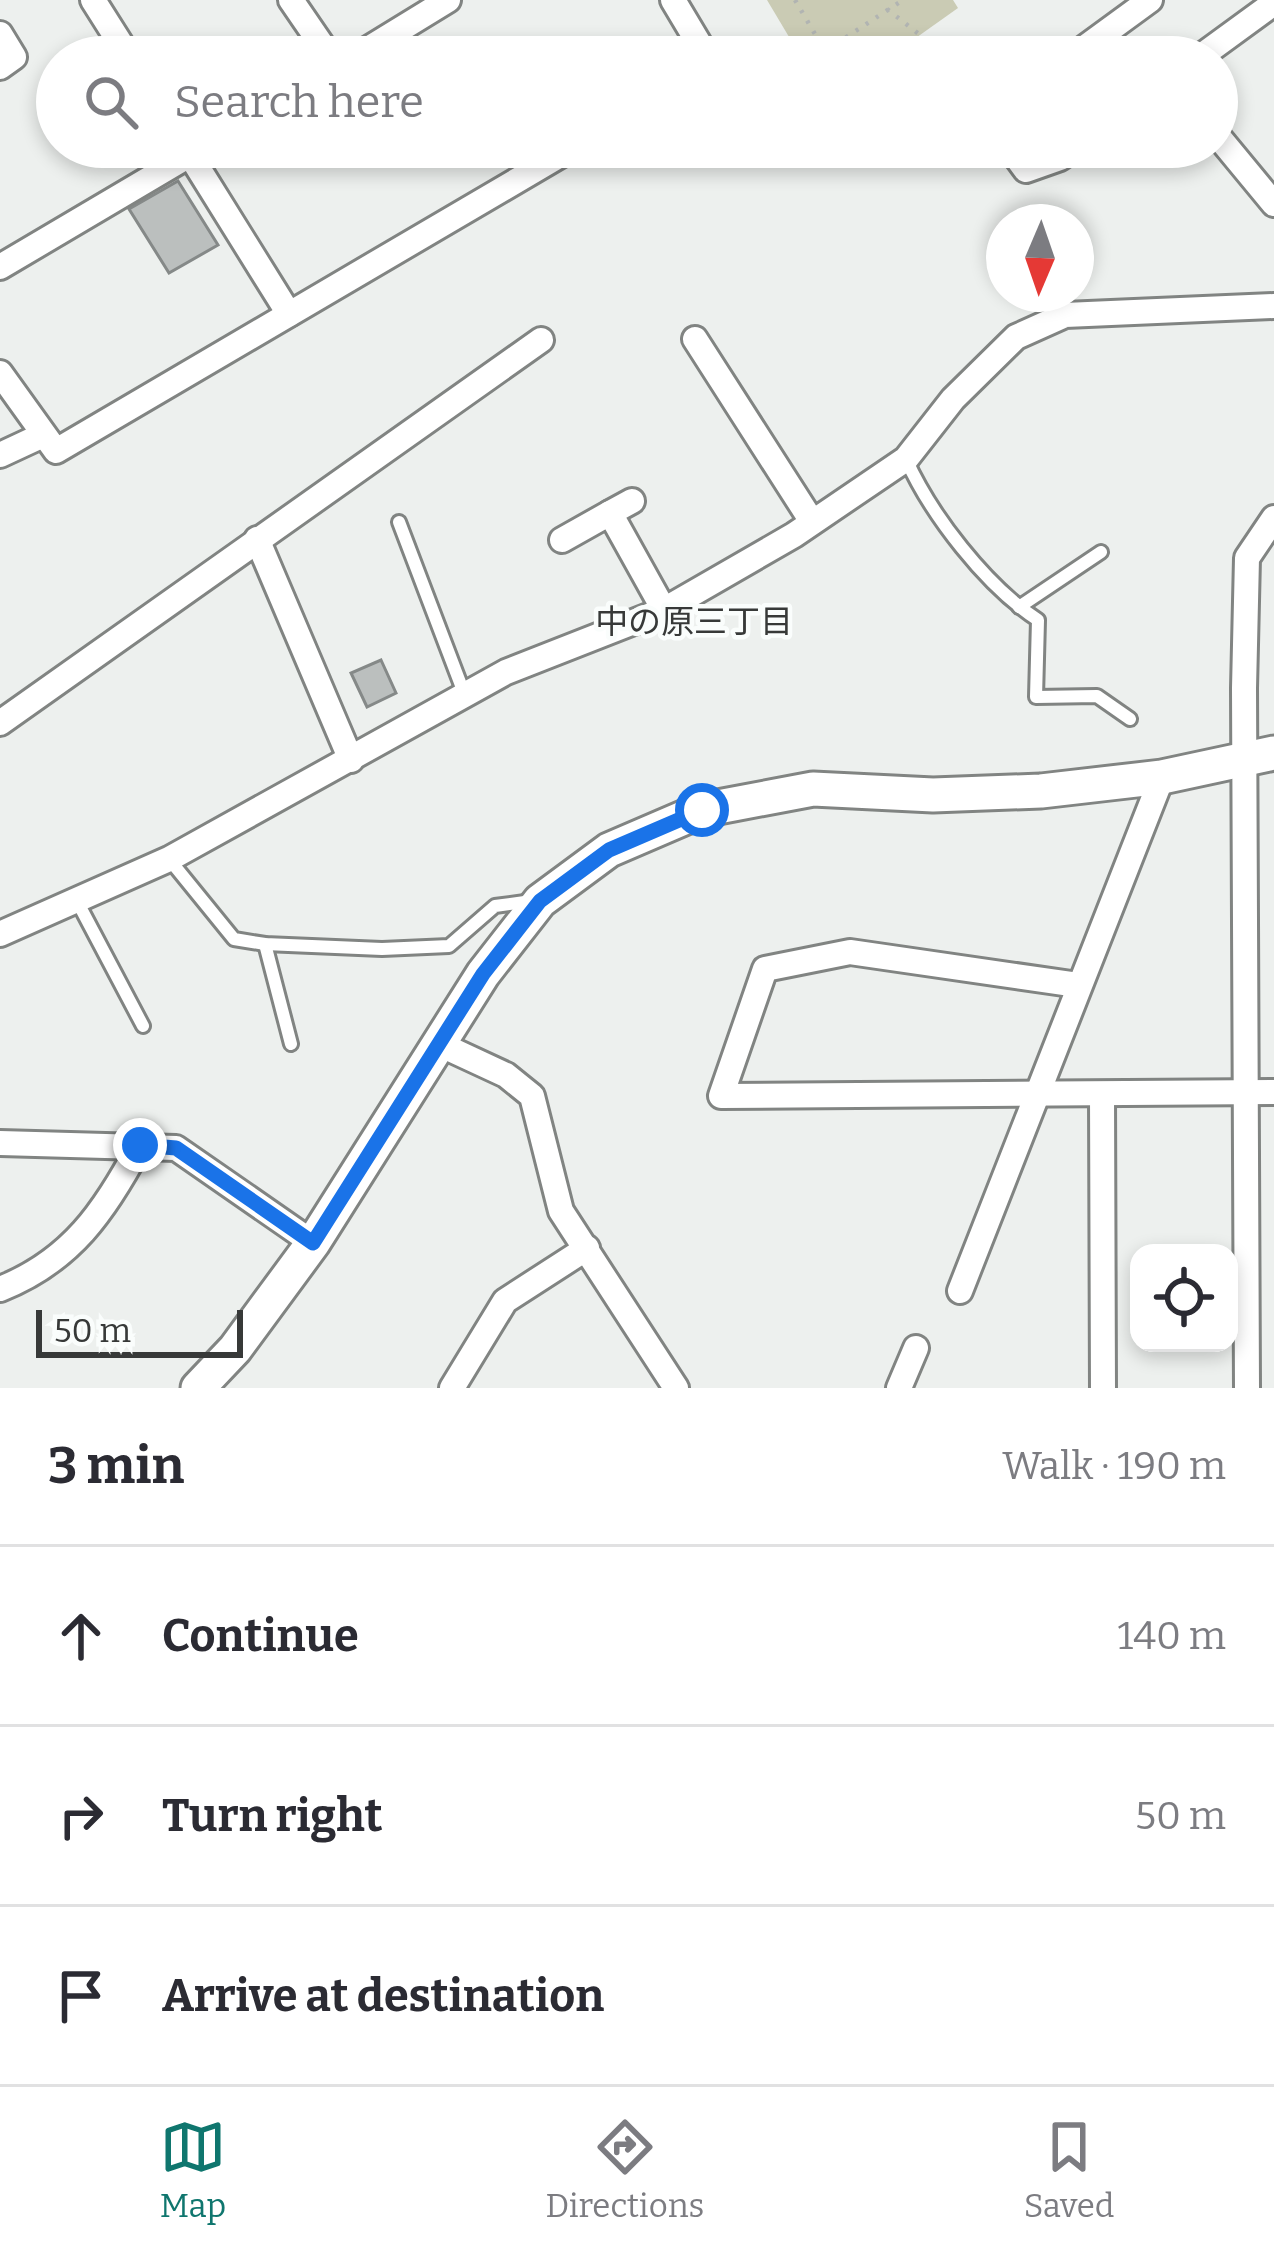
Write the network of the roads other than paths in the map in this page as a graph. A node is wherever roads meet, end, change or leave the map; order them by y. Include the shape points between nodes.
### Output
1 (93, 0) edge
2 (291, 0) edge
3 (448, 0) edge
4 (673, 0) edge
5 (1150, 0) edge
6 (1274, 3) edge
7 (0, 34) edge
8 (116, 36) edge
9 (316, 36) edge
10 (389, 36) edge
11 (694, 36) edge
12 (1101, 36) edge
13 (1229, 36) edge
14 (0, 67) edge
15 (1238, 160) edge
16 (162, 168) edge
17 (203, 168) edge
18 (538, 168) edge
19 (1273, 201) edge
20 (0, 267) edge
21 (1274, 306) edge
22 (289, 314) junction
23 (694, 339) dead end
24 (541, 340) dead end
25 (0, 373) edge
26 (43, 434) junction
27 (0, 455) edge
28 (906, 459) junction
29 (1274, 518) edge
30 (811, 520) junction
31 (399, 522) dead end
32 (257, 539) junction
33 (562, 540) dead end
34 (1101, 552) dead end
35 (1274, 555) edge
36 (1247, 558) junction
37 (1019, 608) junction
38 (664, 610) junction
39 (464, 693) junction
40 (1130, 719) dead end
41 (0, 723) edge
42 (1260, 756) edge
43 (351, 760) junction
44 (1162, 777) junction
45 (169, 859) junction
46 (540, 901) junction
47 (77, 902) junction
48 (0, 934) edge
49 (265, 944) junction
50 (1078, 985) junction
51 (143, 1026) dead end
52 (437, 1043) junction
53 (291, 1044) dead end
54 (1039, 1093) junction
55 (1247, 1093) junction
56 (1274, 1093) edge
57 (1102, 1095) junction
58 (0, 1142) edge
59 (140, 1145) junction
60 (313, 1243) junction
61 (587, 1249) junction
62 (0, 1289) edge
63 (960, 1291) dead end
64 (916, 1348) dead end
65 (198, 1388) edge
66 (452, 1388) edge
67 (676, 1388) edge
68 (899, 1388) edge
69 (1103, 1388) edge
70 (1247, 1388) edge

1 - 8 street
2 - 9 street
3 - 10 street
4 - 11 street
5 - 12 street
6 - 13 street
7 - 14 street via 14,57
15 - 19 street
16 - 20 street
17 - 22 street
18 - 22 street
21 - 28 street via 1064,315 1016,337
22 - 26 street via 56,451
23 - 30 street
24 - 32 street
25 - 26 street
26 - 27 street
28 - 30 street
28 - 37 lane via 933,514
29 - 36 street
30 - 38 street
31 - 39 lane
32 - 41 street
32 - 43 street
33 - 38 street via 621,507
34 - 37 lane
35 - 36 street
36 - 42 street
37 - 40 lane via 1038,620 1036,697 1097,696
38 - 39 street
39 - 43 street
42 - 44 street
42 - 55 street
43 - 45 street
44 - 46 street via 1041,791 813,789 751,798 609,850
44 - 50 street
45 - 47 street
45 - 49 lane via 234,939
46 - 49 lane via 495,906 449,946
46 - 52 street
47 - 48 street
47 - 51 lane
49 - 53 lane
50 - 54 street
50 - 54 street via 850,952 765,969 721,1096
52 - 60 street
52 - 61 street via 532,1096 562,1211
54 - 57 street
54 - 63 street
55 - 56 street
55 - 57 street
55 - 70 street
57 - 69 street
58 - 59 street
59 - 60 street via 176,1148
59 - 62 street via 83,1233 44,1270
60 - 65 street
61 - 66 street via 505,1301
61 - 67 street
64 - 68 street

